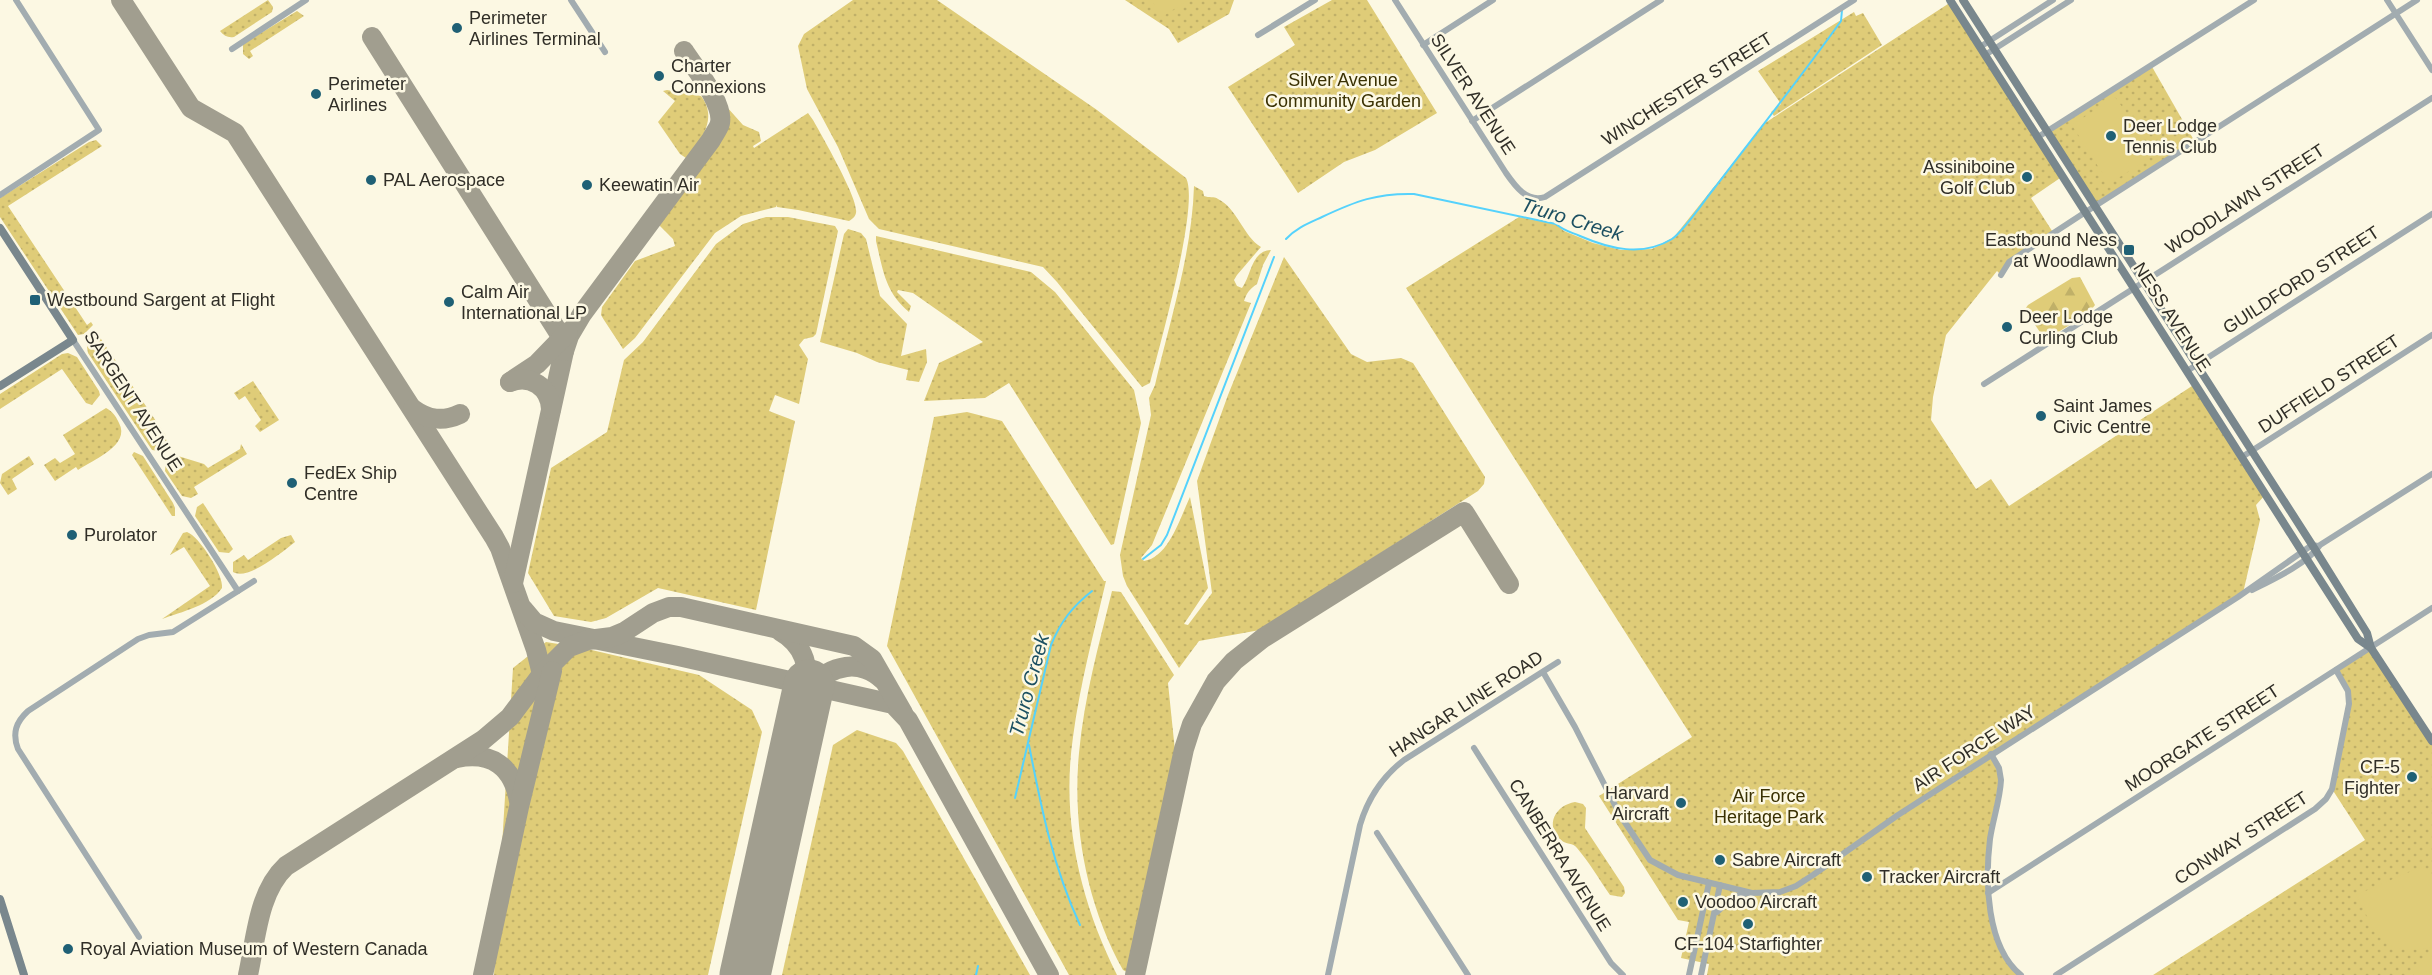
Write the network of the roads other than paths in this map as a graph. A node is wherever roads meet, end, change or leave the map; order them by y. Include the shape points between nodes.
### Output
1 (16, 0) edge
2 (306, 0) edge
3 (571, 0) edge
4 (1314, 0) edge
5 (1395, 0) edge
6 (1493, 0) edge
7 (1661, 0) edge
8 (1950, 0) edge
9 (1963, 0) edge
10 (2053, 0) edge
11 (2071, 0) edge
12 (2253, 0) edge
13 (2387, 0) edge
14 (2417, 0) edge
15 (1853, 1) edge
16 (2396, 14) junction
17 (1258, 35) dead end
18 (1989, 41) junction
19 (1423, 45) junction
20 (1980, 46) junction
21 (232, 49) dead end
22 (1995, 49) junction
23 (605, 52) dead end
24 (1985, 55) junction
25 (2432, 70) edge
26 (2432, 98) edge
27 (1472, 121) junction
28 (2047, 131) junction
29 (2038, 137) junction
30 (0, 195) edge
31 (1533, 198) joint
32 (2095, 206) junction
33 (2085, 212) junction
34 (2432, 214) edge
35 (0, 228) edge
36 (2001, 275) dead end
37 (2144, 282) junction
38 (2134, 288) junction
39 (2432, 335) edge
40 (73, 340) junction
41 (2197, 365) junction
42 (2187, 371) junction
43 (1984, 384) dead end
44 (0, 386) edge
45 (2252, 451) junction
46 (2242, 457) junction
47 (2432, 474) edge
48 (2315, 548) junction
49 (2303, 555) junction
50 (254, 581) dead end
51 (238, 591) junction
52 (2432, 608) edge
53 (2371, 648) junction
54 (1558, 662) dead end
55 (2336, 670) junction
56 (1543, 672) junction
57 (2431, 738) edge
58 (1474, 748) dead end
59 (1991, 754) junction
60 (1377, 833) dead end
61 (1709, 883) junction
62 (1720, 885) junction
63 (1752, 892) junction
64 (1988, 893) junction
65 (0, 899) edge
66 (1715, 915) junction
67 (139, 937) dead end
68 (2018, 973) edge
69 (24, 975) edge
70 (1328, 975) edge
71 (1468, 975) edge
72 (1623, 975) edge
73 (1689, 975) edge
74 (1701, 975) edge
75 (2056, 975) edge

1 - 30 street via 99,130
2 - 21 street
3 - 23 street
4 - 17 street
5 - 19 street, SILVER AVENUE
6 - 19 street
7 - 27 street
8 - 20 main road, NESS AVENUE
9 - 18 main road, NESS AVENUE
10 - 18 street
11 - 22 street
12 - 28 street
13 - 16 street
14 - 16 street
15 - 31 street, WINCHESTER STREET via 1545,197
16 - 25 street
16 - 32 street
18 - 20 street
18 - 22 main road, NESS AVENUE
19 - 27 street, SILVER AVENUE
20 - 24 main road, NESS AVENUE
22 - 24 street
22 - 28 main road, NESS AVENUE
24 - 29 main road, NESS AVENUE
26 - 37 street, WOODLAWN STREET
27 - 31 street, SILVER AVENUE via 1512,181
28 - 29 street
28 - 32 main road, NESS AVENUE
29 - 33 main road, NESS AVENUE
32 - 33 street
32 - 37 main road, NESS AVENUE
33 - 36 street via 2009,262
33 - 38 main road, NESS AVENUE
34 - 41 street, GUILDFORD STREET
35 - 40 main road, SARGENT AVENUE
37 - 38 street, WOODLAWN STREET
37 - 41 main road, NESS AVENUE
38 - 42 main road, NESS AVENUE
38 - 43 street, WOODLAWN STREET
39 - 45 street, DUFFIELD STREET
40 - 44 main road
40 - 51 street, SARGENT AVENUE
41 - 42 street, GUILDFORD STREET
41 - 45 main road, NESS AVENUE
42 - 46 main road, NESS AVENUE
45 - 46 street, DUFFIELD STREET
45 - 48 main road, NESS AVENUE
46 - 49 main road, NESS AVENUE
47 - 48 street, AIR FORCE WAY
48 - 49 street, AIR FORCE WAY
48 - 53 main road, NESS AVENUE via 2367,633
49 - 53 main road, NESS AVENUE via 2358,639
49 - 59 street, AIR FORCE WAY
50 - 51 street
51 - 67 street via 173,632 138,639 28,711 15,733 21,755
52 - 53 street, MOORGATE STREET
53 - 55 street, MOORGATE STREET
53 - 57 main road, NESS AVENUE
54 - 56 street, HANGAR LINE ROAD
55 - 64 street, MOORGATE STREET
55 - 75 street, CONWAY STREET via 2348,691 2349,704 2332,789 2326,799
56 - 61 street, AIR FORCE WAY via 1644,852 1669,872
56 - 70 street, HANGAR LINE ROAD via 1404,760 1375,791 1360,825
58 - 72 street, CANBERRA AVENUE via 1611,963
59 - 63 street, AIR FORCE WAY via 1796,886 1780,892
59 - 64 street via 2001,780 1989,848
60 - 71 street
61 - 62 street, AIR FORCE WAY
61 - 73 street
62 - 63 street, AIR FORCE WAY
62 - 66 street
63 - 66 street via 1733,897
64 - 68 street via 1997,937
65 - 69 main road
66 - 74 street

